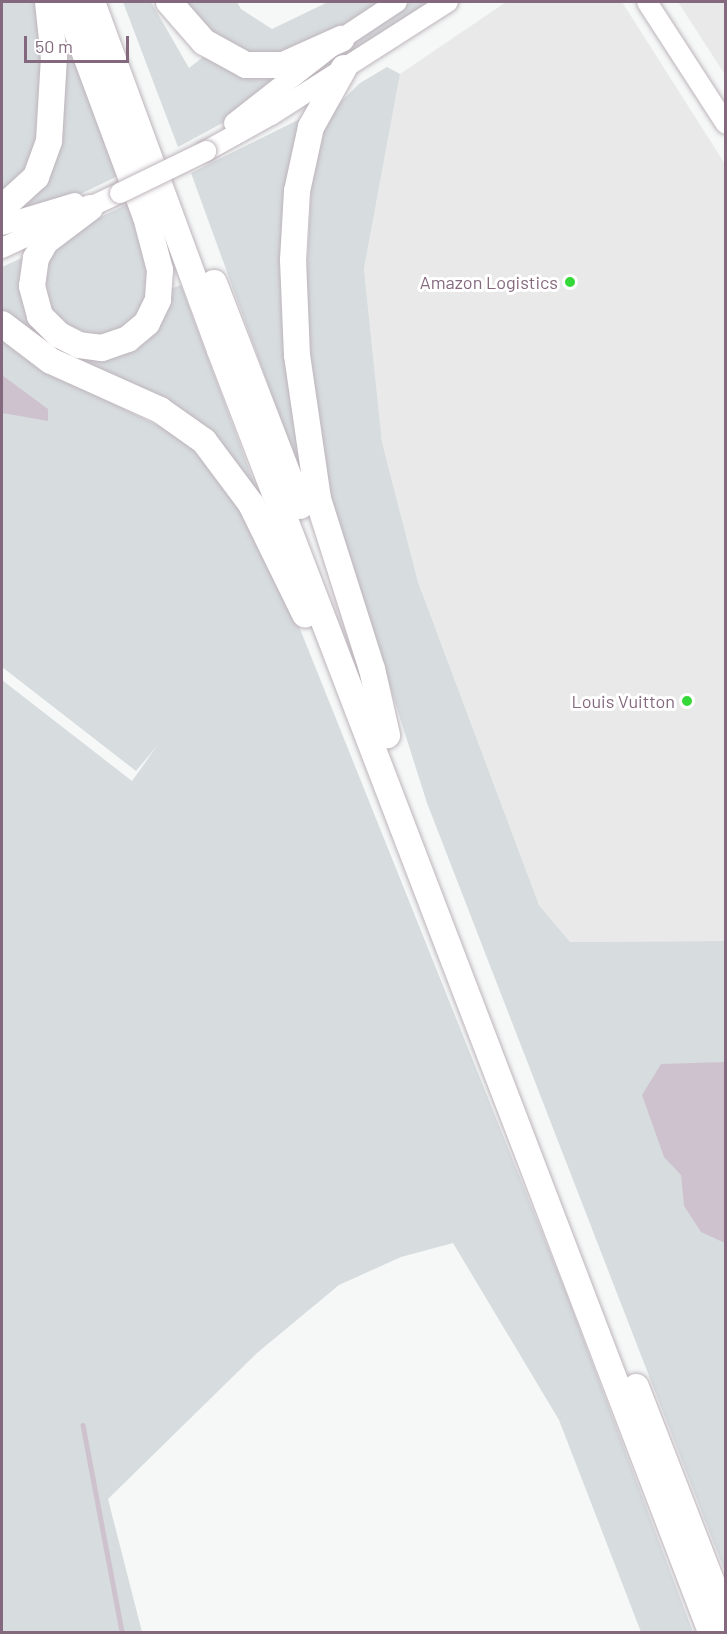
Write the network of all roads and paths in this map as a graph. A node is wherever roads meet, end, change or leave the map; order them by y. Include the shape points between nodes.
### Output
1 (48, 2) edge
2 (66, 2) edge
3 (92, 2) edge
4 (109, 2) edge
5 (169, 2) edge
6 (397, 2) edge
7 (448, 2) edge
8 (647, 2) edge
9 (341, 39) junction
10 (344, 68) junction
11 (726, 124) edge
12 (203, 147) junction
13 (117, 189) junction
14 (2, 208) edge
15 (90, 208) junction
16 (2, 225) edge
17 (2, 248) edge
18 (2, 324) edge
19 (377, 733) junction
20 (726, 1619) edge
21 (711, 1632) edge

1 - 14 highway via 54,69 50,141 36,177
2 - 15 highway via 153,235 160,270 158,300 147,323 128,339 102,348 79,345 54,331 35,305 32,286 36,258 46,241
3 - 19 highway
4 - 19 highway
5 - 9 highway via 204,42 246,65 284,65
6 - 9 main road
7 - 10 main road
8 - 11 main road
9 - 12 main road
10 - 12 main road
10 - 19 highway via 311,127 300,172 293,260 297,355 318,499 372,669
12 - 13 main road
13 - 15 main road
13 - 16 main road
15 - 17 main road
18 - 19 highway via 62,367 172,416 215,453 251,504 337,681
19 - 20 highway
19 - 21 highway

